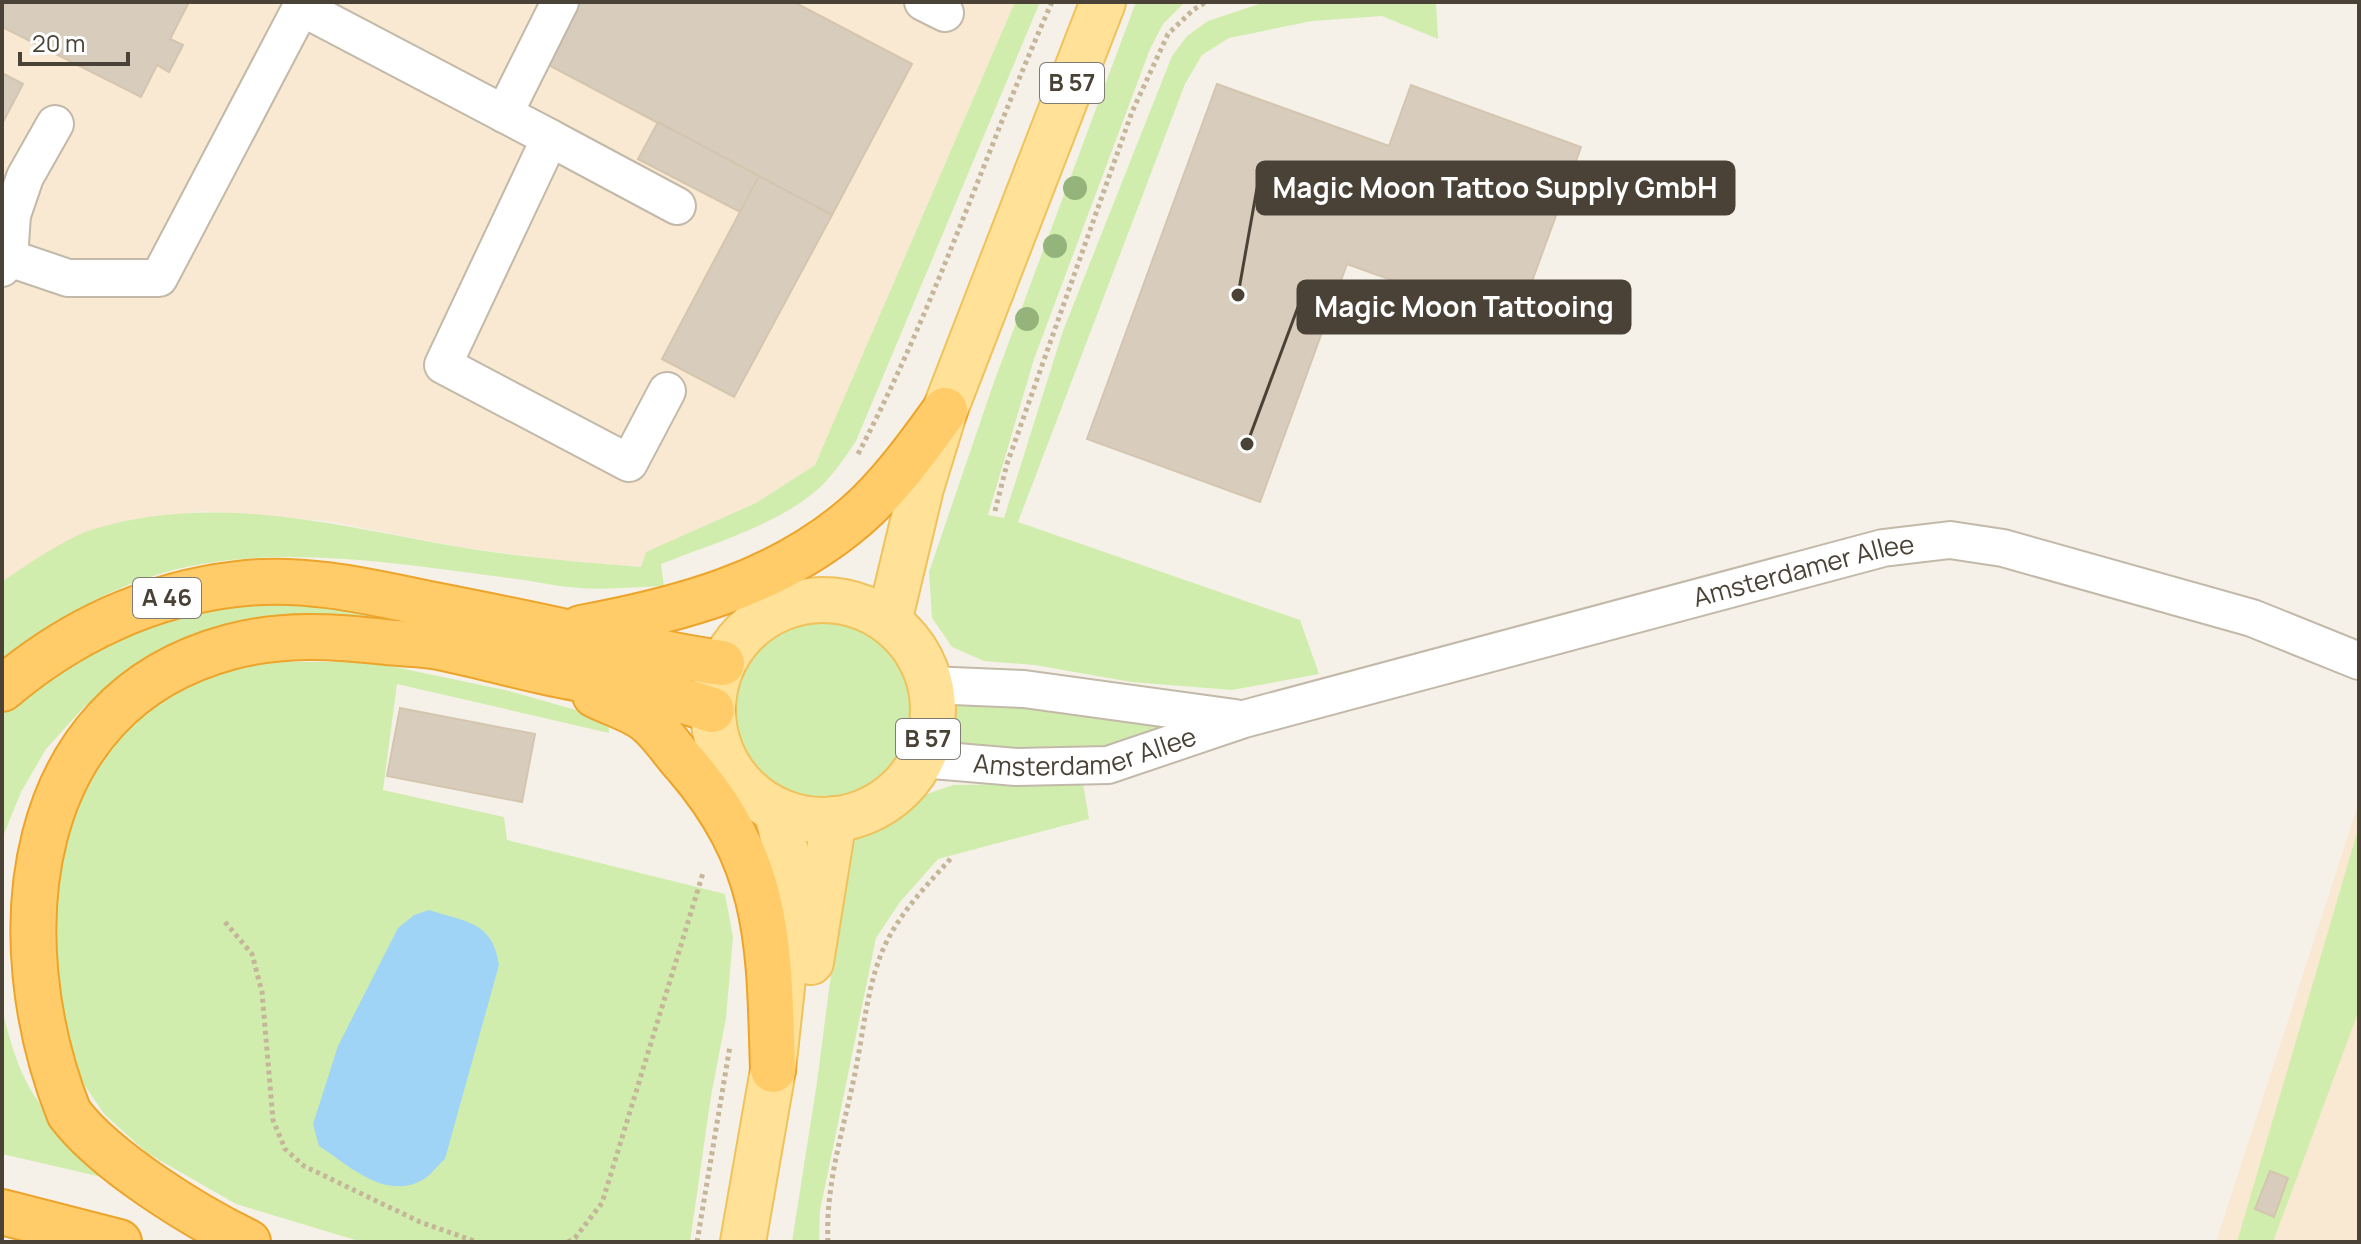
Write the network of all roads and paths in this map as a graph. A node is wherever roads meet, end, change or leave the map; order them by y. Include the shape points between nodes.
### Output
1 (560, 2) edge
2 (1052, 2) edge
3 (1103, 2) edge
4 (1206, 2) edge
5 (303, 5) edge
6 (504, 114) junction
7 (55, 124) dead end
8 (550, 138) junction
9 (677, 206) dead end
10 (5, 263) edge
11 (667, 391) dead end
12 (945, 410) junction
13 (850, 464) dead end
14 (995, 511) dead end
15 (875, 614) junction
16 (562, 631) junction
17 (2359, 661) edge
18 (722, 663) junction
19 (546, 672) junction
20 (929, 685) junction
21 (2, 689) edge
22 (712, 710) junction
23 (1244, 719) junction
24 (921, 759) junction
25 (777, 811) junction
26 (834, 819) junction
27 (953, 856) dead end
28 (703, 873) dead end
29 (225, 922) dead end
30 (731, 1036) dead end
31 (773, 1070) junction
32 (2, 1212) edge
33 (119, 1242) edge
34 (248, 1242) edge
35 (477, 1242) edge
36 (568, 1242) edge
37 (697, 1242) edge
38 (743, 1242) edge
39 (828, 1242) edge

1 - 6 street
2 - 13 path via 928,307 884,405
3 - 12 main road, B 57
4 - 14 path via 1168,34 1132,112
5 - 6 street
5 - 10 street via 159,278 68,278
6 - 8 street
7 - 10 street via 25,177 12,215
8 - 9 street
8 - 11 street via 443,365 629,463
12 - 15 main road, B 57
12 - 16 highway via 858,515 820,545 708,599
15 - 18 main road, B 57 via 832,600 794,603 763,617 738,639
15 - 20 main road, B 57 via 912,645
16 - 18 highway
16 - 21 highway, A 46 via 356,589 297,582 238,584 179,594 124,612 30,665
17 - 23 street, Amsterdamer Allee via 2252,618 2003,548 1950,540 1883,548
18 - 22 main road, B 57
19 - 22 highway via 670,696
19 - 31 highway via 645,719 701,783 737,839 764,920
19 - 34 highway via 440,647 335,636 277,637 232,647 157,674 117,700 83,731 28,812 13,862 5,920 12,994 42,1072 70,1115 111,1154 205,1221
20 - 23 street, Amsterdamer Allee via 1024,689
20 - 24 main road, B 57 via 931,732
22 - 25 main road, B 57 via 718,746 734,775 756,799
23 - 24 street, Amsterdamer Allee via 1108,765 1016,767
24 - 26 main road, B 57 via 884,802
25 - 26 main road, B 57
25 - 31 main road via 788,862 790,914
26 - 31 main road via 808,979
27 - 39 path via 885,943 834,1165
28 - 36 path via 602,1203
29 - 35 path via 252,954 262,992 273,1120 285,1149 304,1166 420,1222
30 - 37 path
31 - 38 main road
32 - 33 highway

